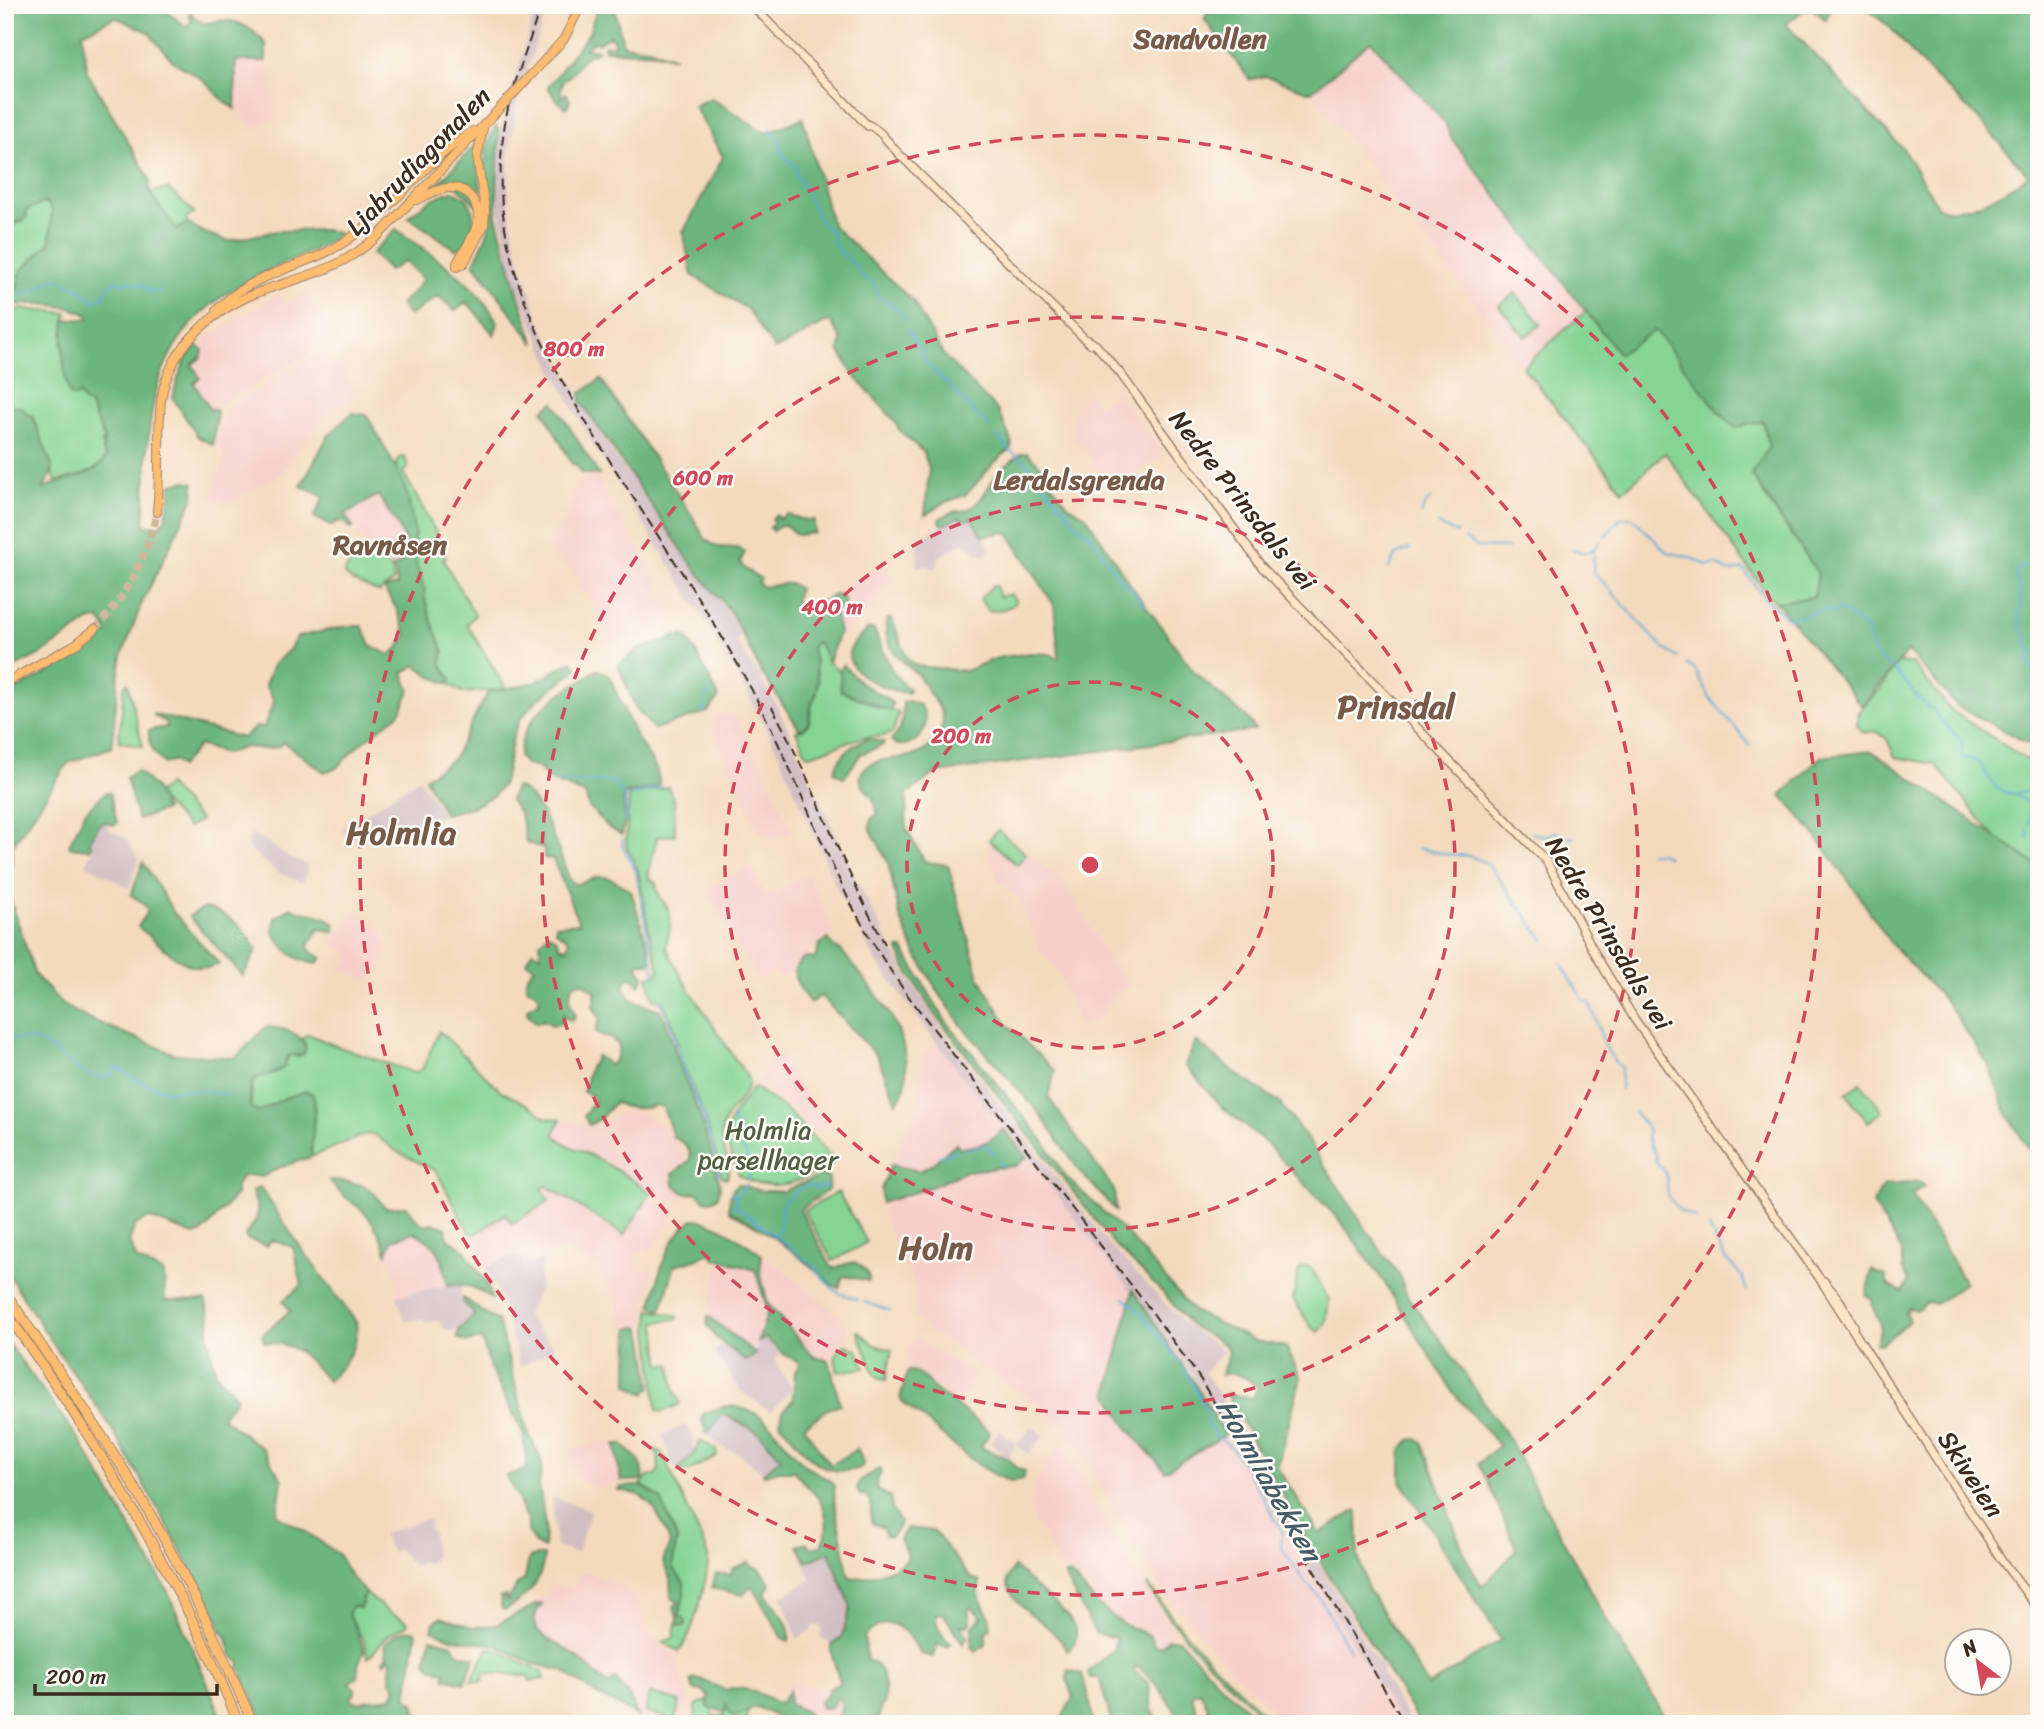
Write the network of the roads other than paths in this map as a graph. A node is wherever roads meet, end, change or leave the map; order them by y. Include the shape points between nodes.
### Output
1 (581, 5) edge
2 (752, 5) edge
3 (484, 124) junction
4 (410, 203) junction
5 (208, 320) junction
6 (157, 512) tunnel mouth
7 (95, 629) tunnel mouth
8 (5, 683) edge
9 (5, 1293) edge
10 (5, 1311) edge
11 (1872, 1359) joint
12 (2039, 1610) edge
13 (239, 1724) edge
14 (253, 1724) edge

1 - 3 main road, Ljabrudiagonalen, bridge via 564,39
2 - 11 main road, Nedre Prinsdals vei via 867,124 1096,345 1262,566 1547,862 1635,1020 1730,1149
3 - 4 main road, Ljabrudiagonalen
3 - 4 main road via 477,157 485,220 461,266 457,263 477,223 472,198 462,190 447,188
3 - 5 main road via 448,149 347,240 238,291
4 - 5 main road, Ljabrudiagonalen via 347,260 255,293
5 - 6 main road, Ljabrudiagonalen via 178,355 164,389
7 - 8 main road
9 - 14 highway via 148,1510 205,1618
10 - 13 highway via 137,1514 194,1623
11 - 12 main road, Skiveien

